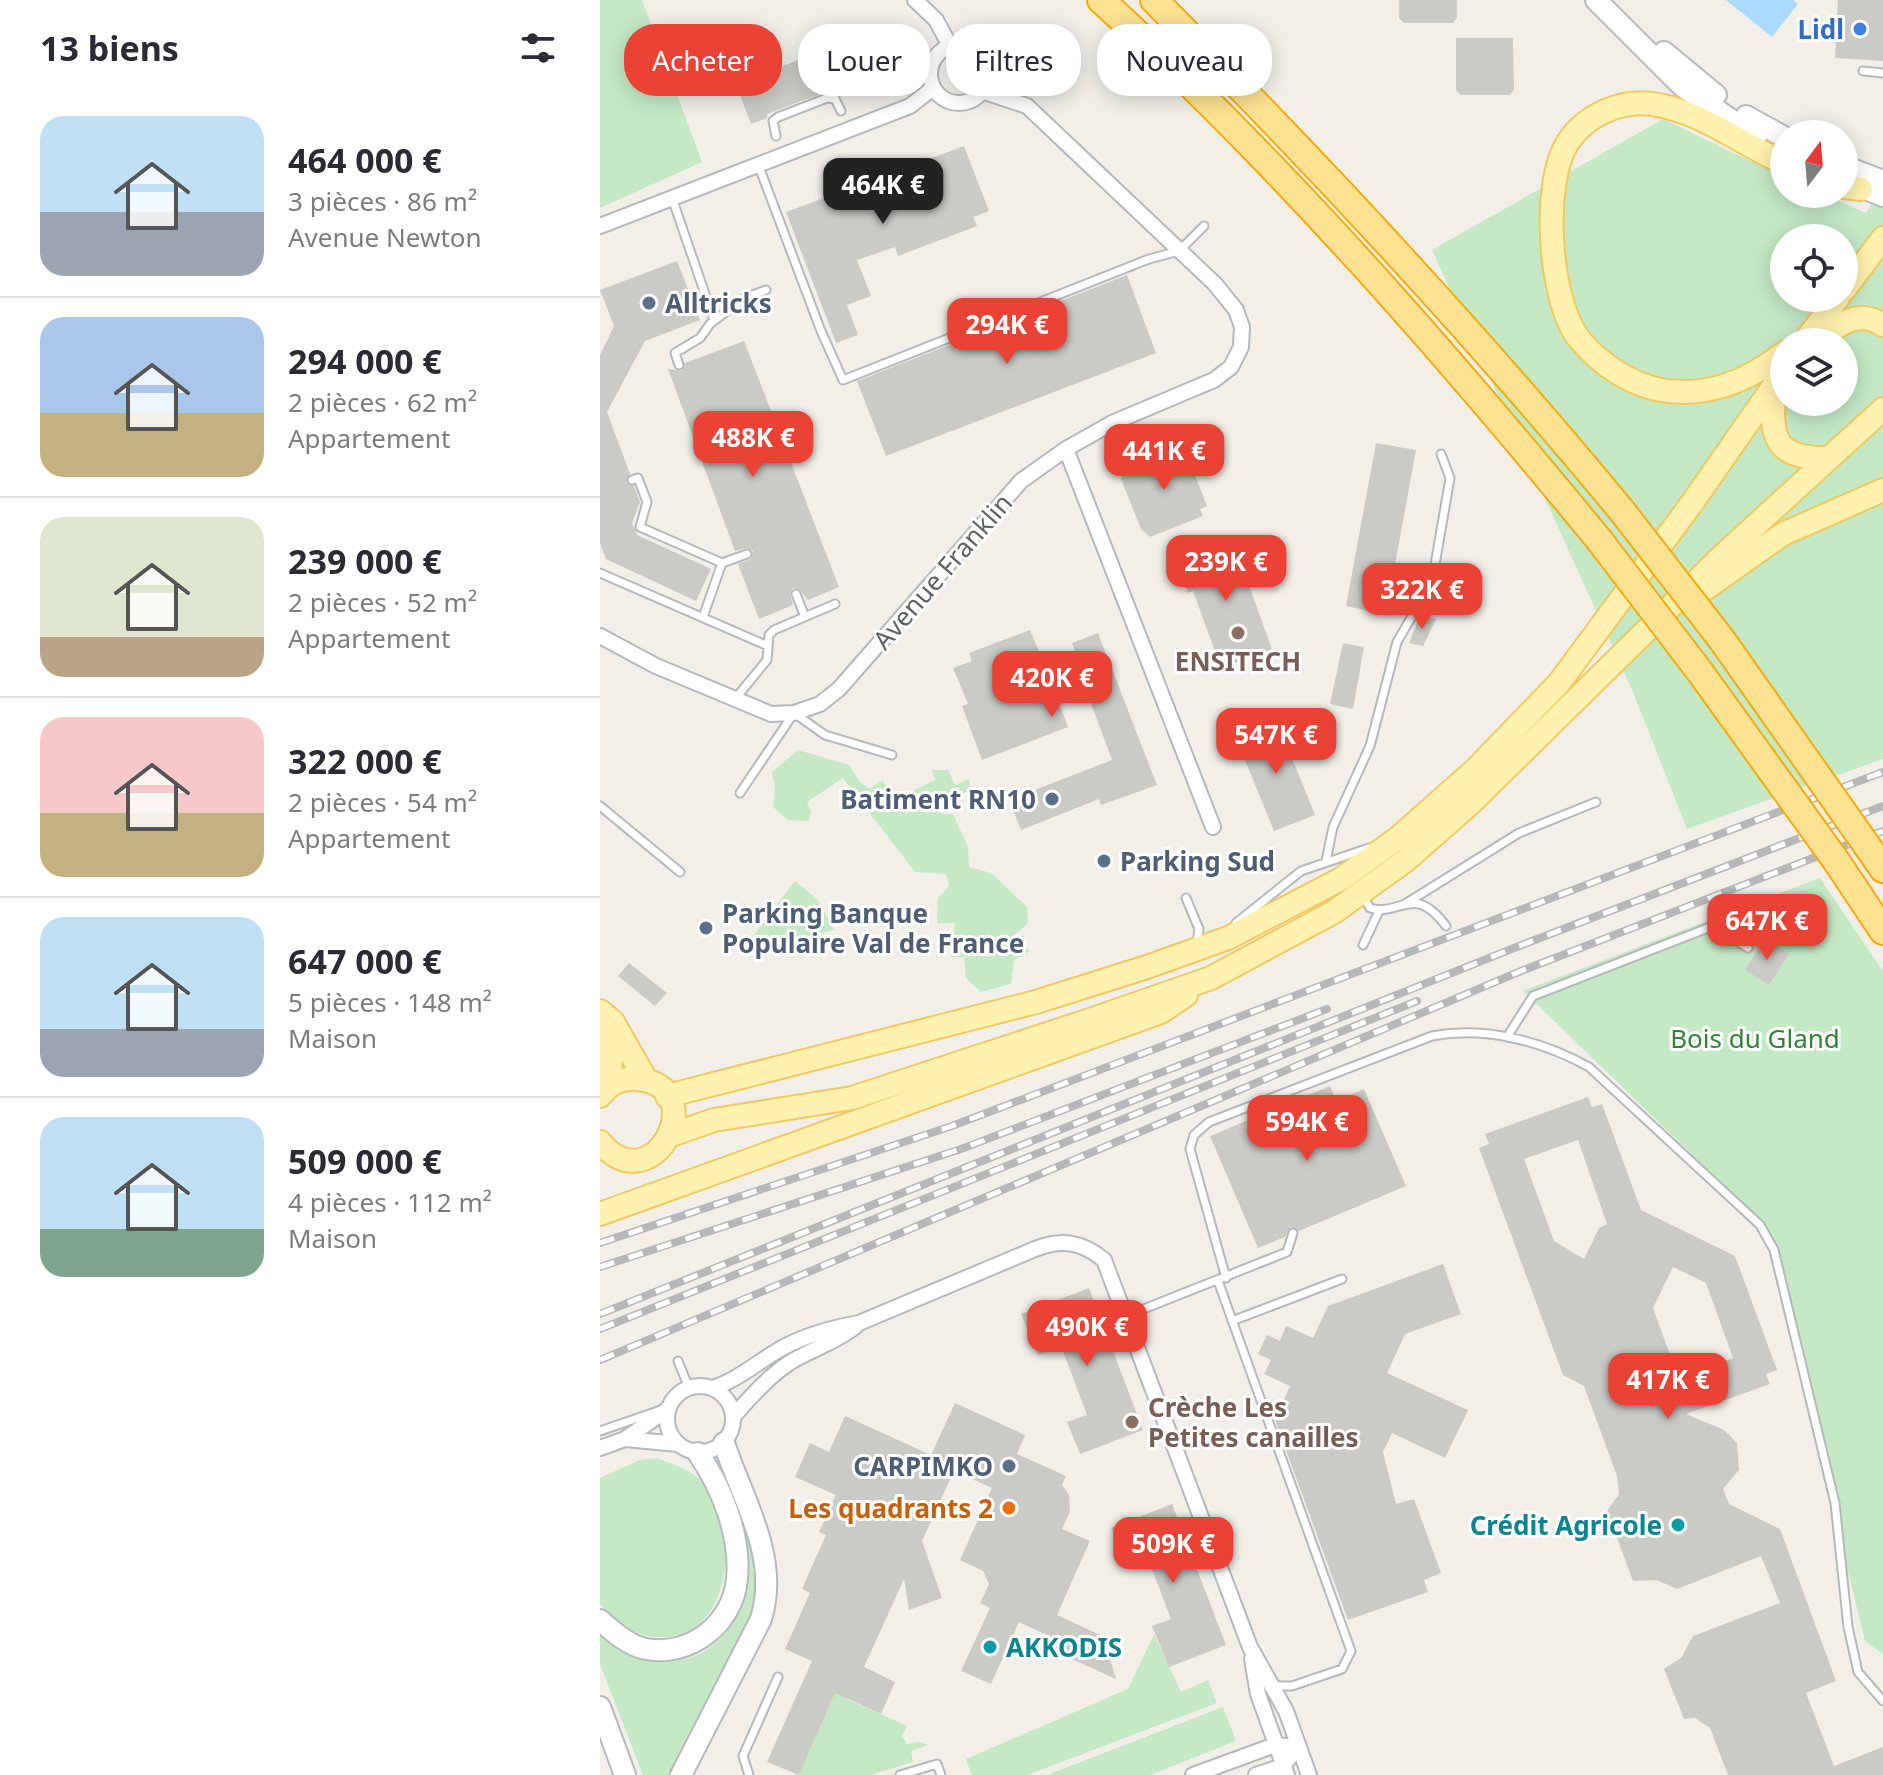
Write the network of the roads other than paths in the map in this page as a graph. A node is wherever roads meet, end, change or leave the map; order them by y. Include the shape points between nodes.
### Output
1 (915, 0) edge
2 (1101, 0) edge
3 (1154, 0) edge
4 (1596, 0) edge
5 (1615, 0) edge
6 (946, 39) edge
7 (946, 50) edge
8 (1863, 71) dead end
9 (1883, 73) edge
10 (933, 88) junction
11 (834, 96) edge
12 (975, 96) edge
13 (997, 96) edge
14 (835, 99) junction
15 (841, 111) dead end
16 (1770, 128) edge
17 (776, 136) dead end
18 (1770, 144) edge
19 (1770, 156) edge
20 (758, 164) junction
21 (672, 198) junction
22 (600, 226) edge
23 (1204, 226) dead end
24 (1883, 238) edge
25 (1179, 251) junction
26 (1858, 271) edge
27 (766, 290) dead end
28 (714, 320) junction
29 (1883, 325) edge
30 (1832, 328) edge
31 (1770, 364) edge
32 (679, 365) dead end
33 (1770, 394) edge
34 (1881, 409) edge
35 (1773, 416) edge
36 (1066, 449) junction
37 (1441, 454) dead end
38 (1828, 458) junction
39 (632, 480) dead end
40 (1883, 490) edge
41 (747, 554) dead end
42 (722, 563) junction
43 (600, 573) edge
44 (796, 594) dead end
45 (835, 604) dead end
46 (703, 617) junction
47 (805, 617) junction
48 (600, 636) edge
49 (1636, 639) junction
50 (768, 646) junction
51 (734, 701) junction
52 (794, 713) junction
53 (892, 755) dead end
54 (740, 793) dead end
55 (1596, 802) dead end
56 (600, 806) edge
57 (1213, 827) dead end
58 (1398, 838) junction
59 (1877, 859) edge
60 (1326, 861) junction
61 (680, 872) dead end
62 (1362, 895) junction
63 (1186, 898) dead end
64 (1405, 904) junction
65 (1379, 911) junction
66 (1446, 926) dead end
67 (1883, 931) edge
68 (1363, 945) dead end
69 (1748, 948) dead end
70 (1197, 949) junction
71 (1211, 978) junction
72 (600, 1011) edge
73 (600, 1030) edge
74 (1507, 1037) junction
75 (646, 1080) junction
76 (604, 1091) edge
77 (667, 1096) junction
78 (671, 1135) junction
79 (602, 1146) edge
80 (600, 1214) edge
81 (1293, 1233) dead end
82 (1226, 1278) junction
83 (1342, 1279) dead end
84 (1218, 1281) junction
85 (1126, 1316) junction
86 (1232, 1321) junction
87 (859, 1323) junction
88 (678, 1361) dead end
89 (689, 1388) junction
90 (712, 1388) junction
91 (668, 1409) junction
92 (734, 1416) junction
93 (600, 1431) edge
94 (625, 1439) junction
95 (724, 1443) junction
96 (678, 1444) junction
97 (600, 1448) edge
98 (698, 1453) junction
99 (600, 1620) edge
100 (1250, 1647) junction
101 (778, 1677) dead end
102 (1271, 1685) junction
103 (1883, 1701) edge
104 (600, 1707) edge
105 (1275, 1745) junction
106 (1298, 1747) junction
107 (1285, 1770) edge
108 (625, 1775) edge
109 (681, 1775) edge
110 (749, 1775) edge
111 (900, 1775) edge
112 (941, 1775) edge
113 (1193, 1775) edge
114 (1256, 1775) edge
115 (1309, 1775) edge

1 - 6 street
2 - 67 highway, bridge via 1250,146 1389,294 1600,541 1709,683
3 - 59 highway, bridge via 1395,247 1516,383 1722,640
4 - 18 main road via 1682,86
5 - 16 main road via 1700,83
7 - 10 street via 932,63
8 - 9 lane
10 - 12 street via 957,103
10 - 20 street via 910,106
11 - 14 lane
13 - 25 street via 1027,106
14 - 15 lane
14 - 17 lane via 778,117 773,121
19 - 31 main road via 1686,113 1651,103 1618,105 1590,119 1568,142 1557,170 1553,235 1561,303 1579,339 1607,366 1643,386 1681,393 1717,389
20 - 21 street
20 - 25 lane via 843,380
21 - 22 street
21 - 28 lane
23 - 25 lane
24 - 26 main road
25 - 36 street, Avenue Franklin via 1236,310 1241,347 1231,367 1214,380 1112,423
27 - 28 lane via 744,298
28 - 32 lane via 700,338 675,353
29 - 30 main road via 1855,318
33 - 58 main road via 1559,683 1475,770
34 - 38 main road
35 - 38 main road via 1775,438 1792,454
36 - 52 street, Avenue Franklin via 1021,481 995,508 839,689 820,704
36 - 57 street
37 - 60 lane via 1450,478 1432,582 1397,642 1370,746 1333,827
38 - 49 main road
39 - 42 lane via 638,478 647,502 640,527
40 - 49 main road via 1783,534
41 - 42 lane
42 - 46 lane
43 - 46 lane
44 - 47 lane
45 - 47 lane
46 - 50 lane
47 - 50 lane via 774,630
48 - 51 street
49 - 62 main road via 1472,802
50 - 51 lane via 767,660
51 - 52 street via 771,714
52 - 53 lane via 825,735
52 - 54 lane
55 - 64 lane via 1519,833
56 - 61 lane
58 - 60 lane
58 - 70 main road via 1328,886
60 - 70 lane via 1301,871
62 - 65 lane
62 - 71 main road
63 - 70 lane via 1199,929
64 - 65 lane
64 - 66 lane via 1428,907
65 - 68 lane
69 - 74 lane via 1713,926 1673,939 1533,996
70 - 77 main road via 1036,1002
71 - 78 main road via 852,1098 714,1120
71 - 80 main road via 1161,1012
72 - 75 main road via 613,1022
73 - 76 main road via 611,1061
74 - 82 lane via 1458,1031 1432,1036 1209,1122 1194,1135 1190,1149
74 - 103 lane via 1563,1053 1589,1067 1760,1225 1774,1250 1835,1503 1858,1672
75 - 76 main road via 633,1078
75 - 77 main road
77 - 78 main road via 674,1115
78 - 79 main road via 642,1159 629,1159
81 - 82 lane via 1287,1252
82 - 84 lane
83 - 86 lane
84 - 85 lane
84 - 86 lane
85 - 87 street via 1104,1260 1065,1241
85 - 100 street
86 - 102 lane via 1351,1651 1342,1669 1292,1686
87 - 90 street via 780,1348
87 - 92 street via 839,1340 789,1363
88 - 89 lane
89 - 90 street
89 - 91 street
90 - 92 street via 727,1399
91 - 93 lane
91 - 94 street
91 - 96 street via 668,1428
92 - 95 street
94 - 96 street
94 - 97 street
95 - 98 street
95 - 109 main road via 768,1567 768,1594 761,1619
96 - 98 street
98 - 99 main road via 733,1529 737,1580 732,1602 717,1625 696,1642 670,1650 644,1649
100 - 102 street
100 - 105 street
101 - 110 lane via 743,1756
102 - 106 street
104 - 108 main road
105 - 106 street
105 - 107 street
105 - 113 street
106 - 107 street
106 - 115 street
107 - 114 street
111 - 112 lane via 937,1764

